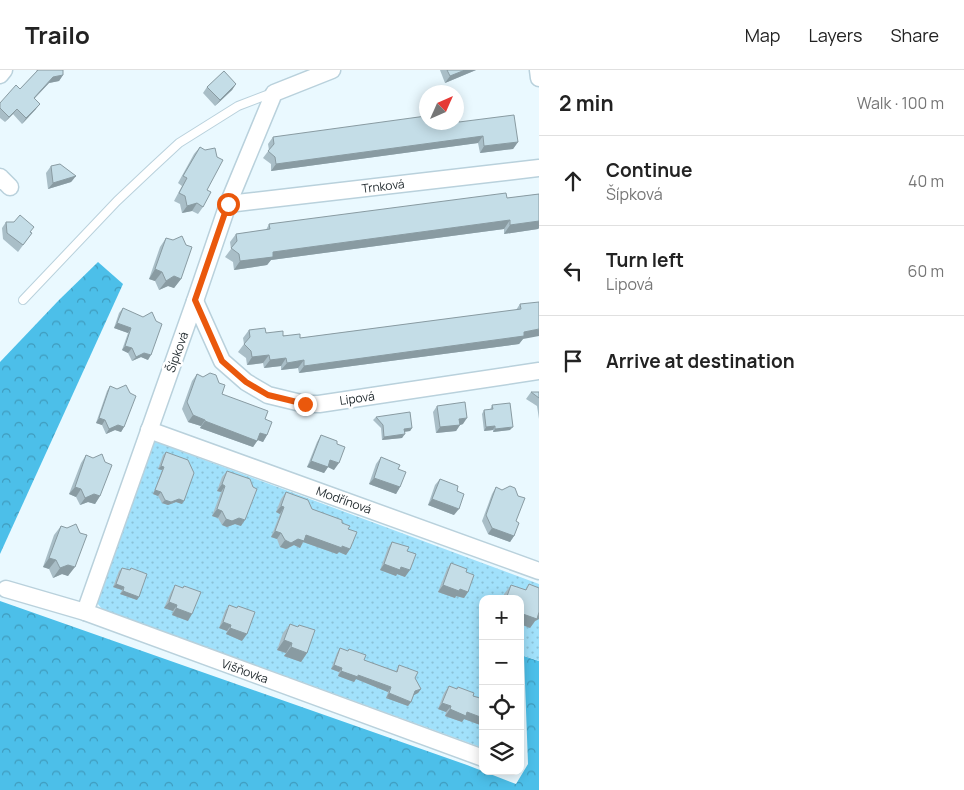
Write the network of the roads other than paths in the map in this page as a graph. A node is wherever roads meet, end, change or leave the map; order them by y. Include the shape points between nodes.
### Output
1 (4, 70) edge
2 (332, 70) edge
3 (538, 70) edge
4 (0, 74) edge
5 (539, 78) edge
6 (274, 92) junction
7 (539, 168) edge
8 (228, 204) junction
9 (23, 300) dead end
10 (195, 300) junction
11 (539, 371) edge
12 (149, 430) junction
13 (539, 571) edge
14 (6, 589) dead end
15 (85, 612) junction
16 (479, 757) edge

1 - 4 street
2 - 6 street
3 - 5 street
6 - 8 street, Šípková
6 - 9 lane via 238,106 179,143 117,201
7 - 8 street, Trnková
8 - 10 street, Šípková
10 - 11 street, Lipová via 222,361 246,382 268,395 305,404
10 - 12 street, Šípková
12 - 13 street, Modřínová
12 - 15 street, Šípková
14 - 15 street, Višňovka
15 - 16 street, Višňovka

